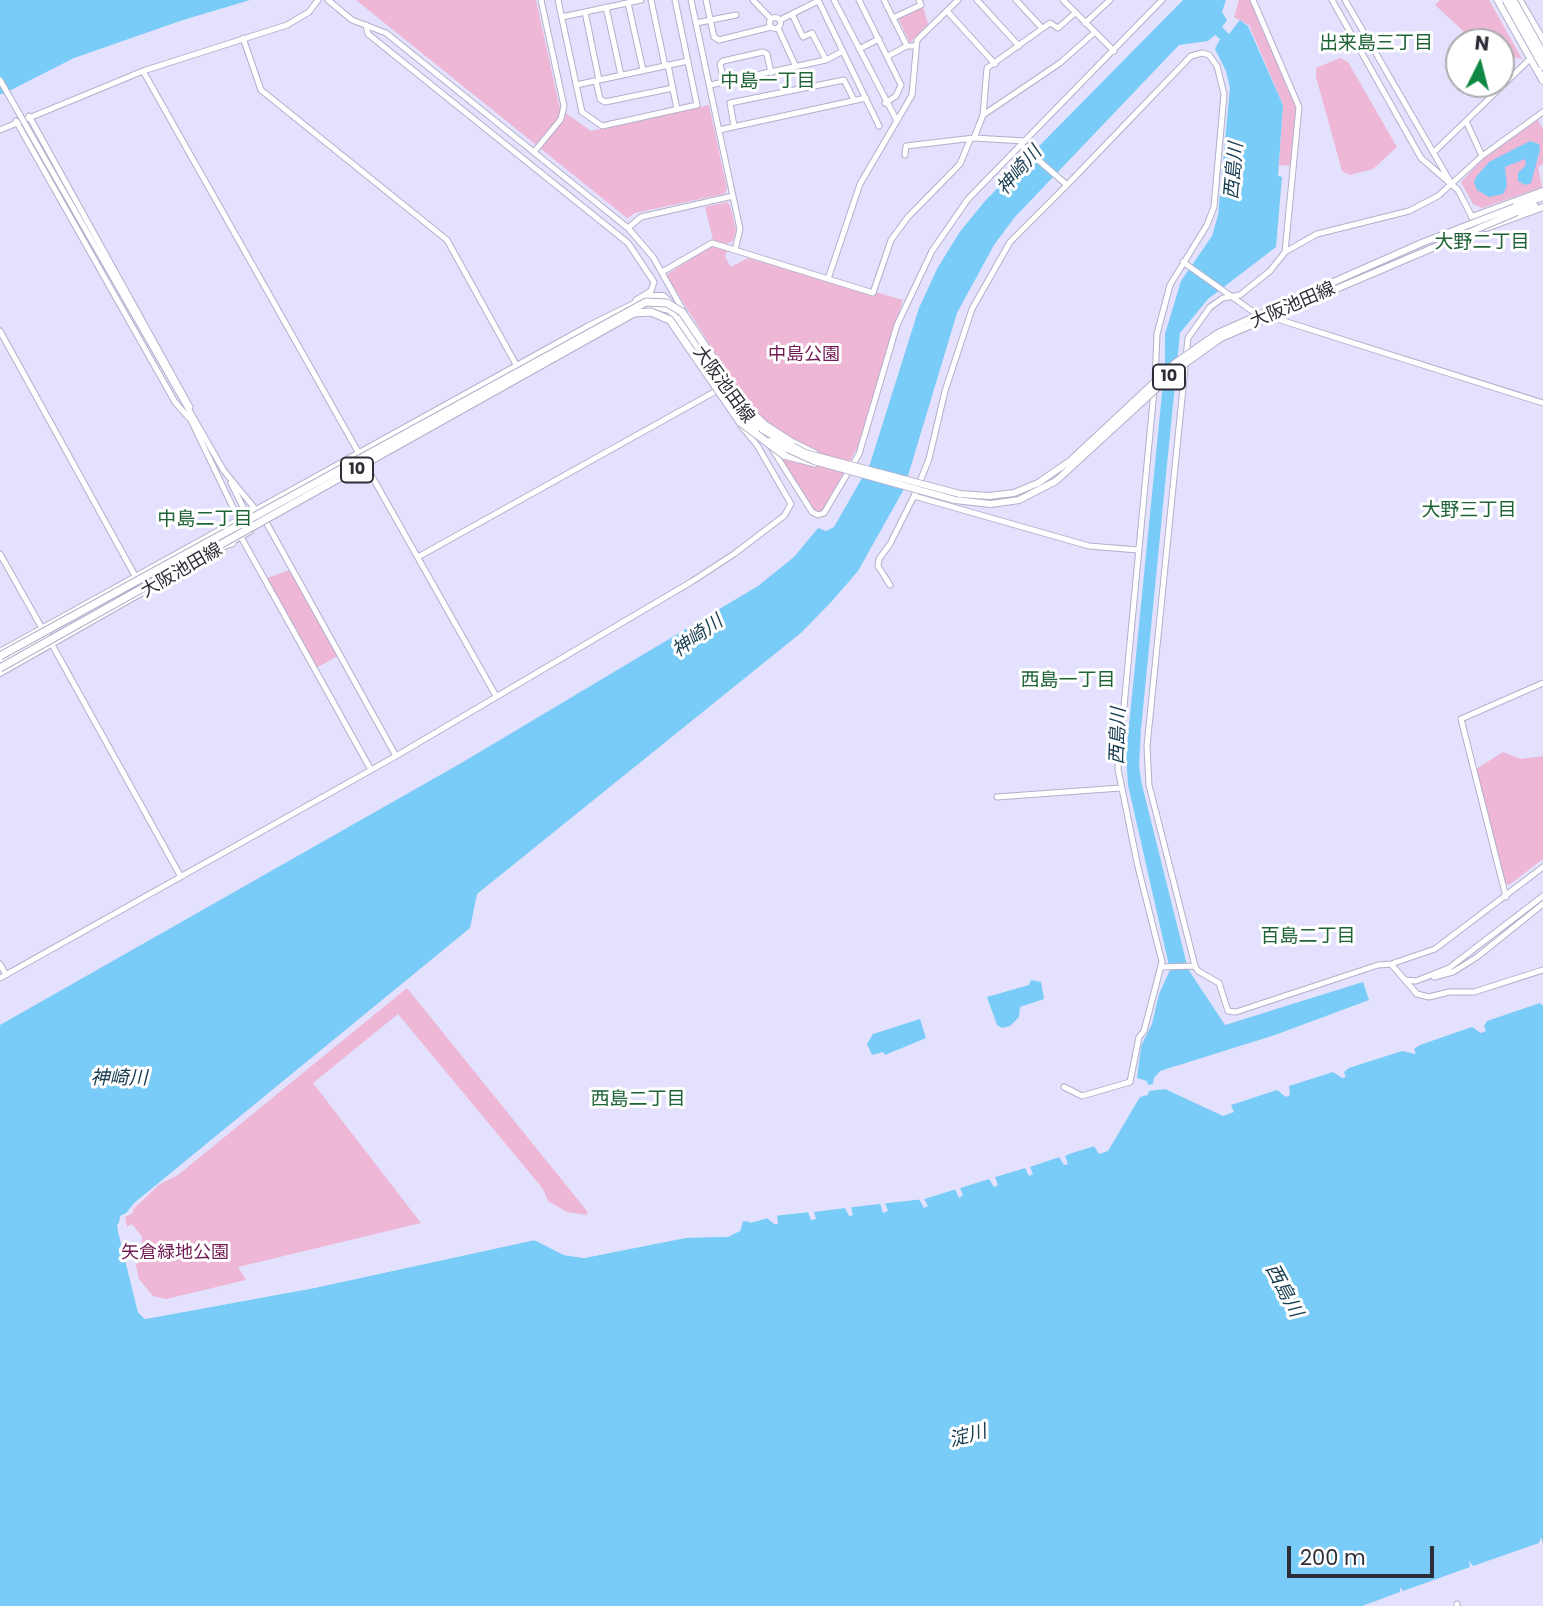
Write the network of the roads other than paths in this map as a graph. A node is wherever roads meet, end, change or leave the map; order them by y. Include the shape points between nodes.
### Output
1 (318, 0) edge
2 (328, 0) edge
3 (541, 0) edge
4 (558, 0) edge
5 (641, 0) edge
6 (651, 0) edge
7 (675, 0) edge
8 (691, 0) edge
9 (706, 0) edge
10 (752, 0) edge
11 (834, 0) edge
12 (859, 0) edge
13 (884, 0) edge
14 (919, 0) edge
15 (977, 0) edge
16 (1016, 0) edge
17 (1063, 0) edge
18 (1110, 0) edge
19 (1162, 0) edge
20 (1254, 0) edge
21 (1332, 0) edge
22 (1345, 0) edge
23 (1497, 0) edge
24 (1506, 0) edge
25 (1513, 0) edge
26 (1521, 0) edge
27 (818, 1) edge
28 (954, 1) edge
29 (617, 3) edge
30 (628, 3) junction
31 (606, 7) junction
32 (947, 11) junction
33 (585, 12) junction
34 (1075, 13) junction
35 (792, 14) junction
36 (736, 15) dead end
37 (562, 17) junction
38 (893, 18) junction
39 (771, 19) junction
40 (710, 20) junction
41 (780, 20) junction
42 (696, 23) junction
43 (1084, 23) junction
44 (366, 25) junction
45 (774, 27) junction
46 (1042, 28) junction
47 (564, 29) junction
48 (1095, 32) junction
49 (548, 33) junction
50 (243, 38) junction
51 (879, 39) junction
52 (1543, 42) edge
53 (907, 46) junction
54 (916, 46) junction
55 (1019, 46) junction
56 (859, 49) junction
57 (843, 51) junction
58 (1114, 51) junction
59 (1543, 54) edge
60 (888, 56) junction
61 (1531, 58) junction
62 (826, 60) junction
63 (688, 61) junction
64 (995, 64) junction
65 (666, 65) junction
66 (1543, 66) edge
67 (796, 67) junction
68 (643, 70) junction
69 (143, 71) junction
70 (771, 73) junction
71 (621, 75) junction
72 (0, 80) edge
73 (597, 80) junction
74 (1543, 80) edge
75 (724, 82) junction
76 (576, 85) junction
77 (709, 85) junction
78 (673, 88) junction
79 (694, 88) junction
80 (866, 98) junction
81 (580, 100) junction
82 (854, 100) junction
83 (885, 103) junction
84 (563, 104) junction
85 (677, 109) junction
86 (1543, 112) edge
87 (983, 115) junction
88 (29, 116) junction
89 (16, 121) junction
90 (897, 121) junction
91 (1466, 121) junction
92 (734, 126) junction
93 (879, 126) dead end
94 (0, 130) edge
95 (719, 130) junction
96 (972, 139) junction
97 (1023, 144) junction
98 (1435, 151) junction
99 (534, 152) junction
100 (905, 155) dead end
101 (1482, 156) junction
102 (1065, 183) junction
103 (1452, 186) junction
104 (1543, 191) edge
105 (733, 196) junction
106 (1543, 197) edge
107 (1543, 205) edge
108 (1516, 209) junction
109 (1472, 217) junction
110 (628, 228) junction
111 (735, 250) junction
112 (1285, 252) junction
113 (1184, 264) junction
114 (662, 272) junction
115 (828, 279) junction
116 (1228, 297) junction
117 (656, 307) junction
118 (587, 327) junction
119 (0, 331) edge
120 (703, 354) junction
121 (517, 366) junction
122 (523, 377) junction
123 (716, 391) junction
124 (1543, 403) edge
125 (193, 420) junction
126 (359, 454) junction
127 (836, 464) junction
128 (367, 465) junction
129 (224, 471) junction
130 (914, 496) junction
131 (256, 509) junction
132 (247, 514) junction
133 (238, 519) junction
134 (266, 522) junction
135 (241, 537) junction
136 (232, 543) junction
137 (1138, 550) junction
138 (418, 557) junction
139 (1, 558) edge
140 (135, 576) junction
141 (890, 585) dead end
142 (144, 593) junction
143 (42, 628) junction
144 (47, 636) junction
145 (51, 644) junction
146 (5, 656) edge
147 (0, 661) edge
148 (0, 671) edge
149 (1543, 683) edge
150 (496, 696) junction
151 (396, 757) junction
152 (371, 770) junction
153 (1120, 788) junction
154 (997, 797) dead end
155 (1543, 867) edge
156 (181, 877) junction
157 (1543, 896) edge
158 (1506, 897) junction
159 (1543, 904) edge
160 (0, 964) edge
161 (1391, 964) junction
162 (1195, 966) junction
163 (1165, 967) junction
164 (1543, 970) edge
165 (3, 976) edge
166 (1431, 977) junction
167 (1405, 980) junction
168 (1064, 1087) dead end

1 - 50 street via 296,21
2 - 44 street via 352,20
3 - 49 street
4 - 37 street
5 - 30 street
6 - 65 street
7 - 63 street
8 - 42 street
9 - 40 street
10 - 39 street
11 - 56 street
12 - 51 street
13 - 38 street
14 - 38 street via 921,5
15 - 55 street
16 - 46 street
17 - 34 street
18 - 43 street
19 - 58 street
20 - 112 street via 1299,107
21 - 103 street via 1421,158
22 - 98 street via 1416,126
23 - 61 highway
24 - 66 highway, bridge
25 - 59 highway, bridge
26 - 52 highway
27 - 35 street
27 - 57 street
28 - 32 street
29 - 30 street
29 - 31 street
30 - 68 street
31 - 33 street
31 - 71 street
32 - 54 street via 919,37
32 - 64 street
33 - 37 street
33 - 73 street
34 - 43 street
34 - 46 street via 1058,28 1050,23
35 - 41 street
35 - 62 street via 803,37 812,33
36 - 40 street
37 - 47 street
38 - 53 street
39 - 41 street
39 - 45 street
40 - 42 street
40 - 45 street via 719,40
41 - 45 street
42 - 77 street
43 - 48 street
44 - 99 street via 386,33
44 - 118 street via 368,33 637,253 653,279 652,289
45 - 67 street
46 - 55 street
47 - 49 street
47 - 76 street
48 - 58 street
48 - 87 street via 1060,63
49 - 84 street
50 - 69 street
50 - 121 street via 261,90 447,240
51 - 56 street
51 - 60 street
52 - 61 street
53 - 54 street
53 - 60 street
54 - 90 street via 912,95
55 - 64 street
56 - 83 street
57 - 62 street
57 - 80 street
58 - 97 street
60 - 83 street via 901,85 896,96
61 - 74 highway
61 - 91 street
62 - 67 street
63 - 65 street
63 - 79 street
64 - 87 street via 987,68
65 - 68 street
65 - 78 street
67 - 70 street
68 - 71 street
69 - 88 street
69 - 126 street
70 - 75 street
70 - 75 street via 763,52 723,61
71 - 73 street
72 - 125 street, bridge
73 - 76 street
73 - 78 street via 600,99 605,102
75 - 77 street
76 - 81 street
77 - 79 street
77 - 95 street
78 - 85 street
79 - 85 street via 697,105
80 - 82 street
80 - 93 street
81 - 84 street
81 - 85 street via 582,113 602,126
82 - 92 street
82 - 92 street via 844,80 730,103
83 - 90 street
84 - 99 street via 561,119
86 - 101 street
87 - 96 street
88 - 89 street
88 - 125 street via 187,398
89 - 94 street
89 - 125 street via 175,402
90 - 115 street via 860,184
91 - 98 street
91 - 101 street
92 - 95 street
95 - 105 street
96 - 97 street
96 - 100 street via 906,146
96 - 115 street via 960,164 908,216 891,240 873,293
97 - 102 street
97 - 114 street via 968,199 918,275 897,325 859,454 823,515 812,512
98 - 103 street
99 - 110 street
101 - 103 street
102 - 113 street via 1191,56 1209,55 1217,66 1224,94 1214,206
102 - 130 street via 1010,243 983,285 961,340
103 - 109 street
103 - 112 street via 1409,211 1340,226
104 - 109 main road
105 - 110 street via 641,216
105 - 111 street via 740,229
106 - 108 main road, 大阪池田線 / 10
107 - 108 main road, 大阪池田線 / 10
107 - 109 main road via 1479,231
108 - 127 main road, 大阪池田線 / 10, bridge via 1424,243 1218,333 1175,363 1070,461 1022,490 998,496 960,494
110 - 114 street
111 - 114 street via 710,243
111 - 115 street
112 - 116 street via 1240,295
113 - 116 street
113 - 137 street via 1171,285 1157,334
116 - 124 street via 1287,324
116 - 162 street via 1202,316 1186,346 1147,746 1149,785
117 - 120 main road, 大阪池田線 / 10 via 672,312
117 - 122 main road, 大阪池田線 / 10
117 - 123 street via 666,312
118 - 120 main road, 大阪池田線 / 10 via 644,298 660,296 674,306
118 - 121 main road, 大阪池田線 / 10
119 - 140 street
120 - 127 main road, 大阪池田線 / 10, bridge via 740,408 763,430 789,447
121 - 122 street
121 - 126 main road, 大阪池田線 / 10
122 - 128 main road, 大阪池田線 / 10
123 - 138 street
123 - 150 street via 788,495 788,512 691,582
125 - 129 street
125 - 133 street
126 - 128 street
126 - 131 main road, 大阪池田線 / 10
127 - 146 highway, bridge via 791,458 753,434 728,407 673,324 657,313 634,313
127 - 146 highway, bridge via 765,425 743,402 682,312 667,303 646,302
128 - 134 main road, 大阪池田線 / 10
128 - 138 street
129 - 131 street
129 - 132 street
130 - 137 street via 1089,546
130 - 141 street via 879,559 878,566
131 - 132 main road, 大阪池田線 / 10
131 - 134 street
132 - 133 main road, 大阪池田線 / 10
132 - 135 street via 248,526
133 - 135 street
133 - 140 main road, 大阪池田線 / 10
134 - 135 main road, 大阪池田線 / 10
134 - 151 street
135 - 136 main road, 大阪池田線 / 10
135 - 152 street
136 - 142 main road, 大阪池田線 / 10
136 - 146 highway, bridge via 207,548
137 - 153 street via 1120,733
138 - 150 street
139 - 143 street
140 - 142 street
140 - 143 main road, 大阪池田線 / 10
142 - 145 main road, 大阪池田線 / 10
143 - 144 street
143 - 146 main road, 大阪池田線 / 10
144 - 145 street
144 - 146 highway
145 - 148 main road, 大阪池田線 / 10
145 - 156 street
146 - 147 highway, bridge
146 - 148 highway, bridge
149 - 158 street via 1461,719
150 - 151 street
151 - 152 street
152 - 156 street
153 - 154 street
153 - 163 street
155 - 158 street
156 - 165 street
157 - 166 street
158 - 161 street via 1435,949
159 - 166 street via 1477,957 1453,972
160 - 165 street
161 - 162 street via 1236,1012 1228,1011 1215,979
161 - 167 street
162 - 163 street
163 - 168 street via 1139,1037 1130,1082 1082,1096
164 - 167 street via 1475,992 1429,997 1417,994
166 - 167 street

